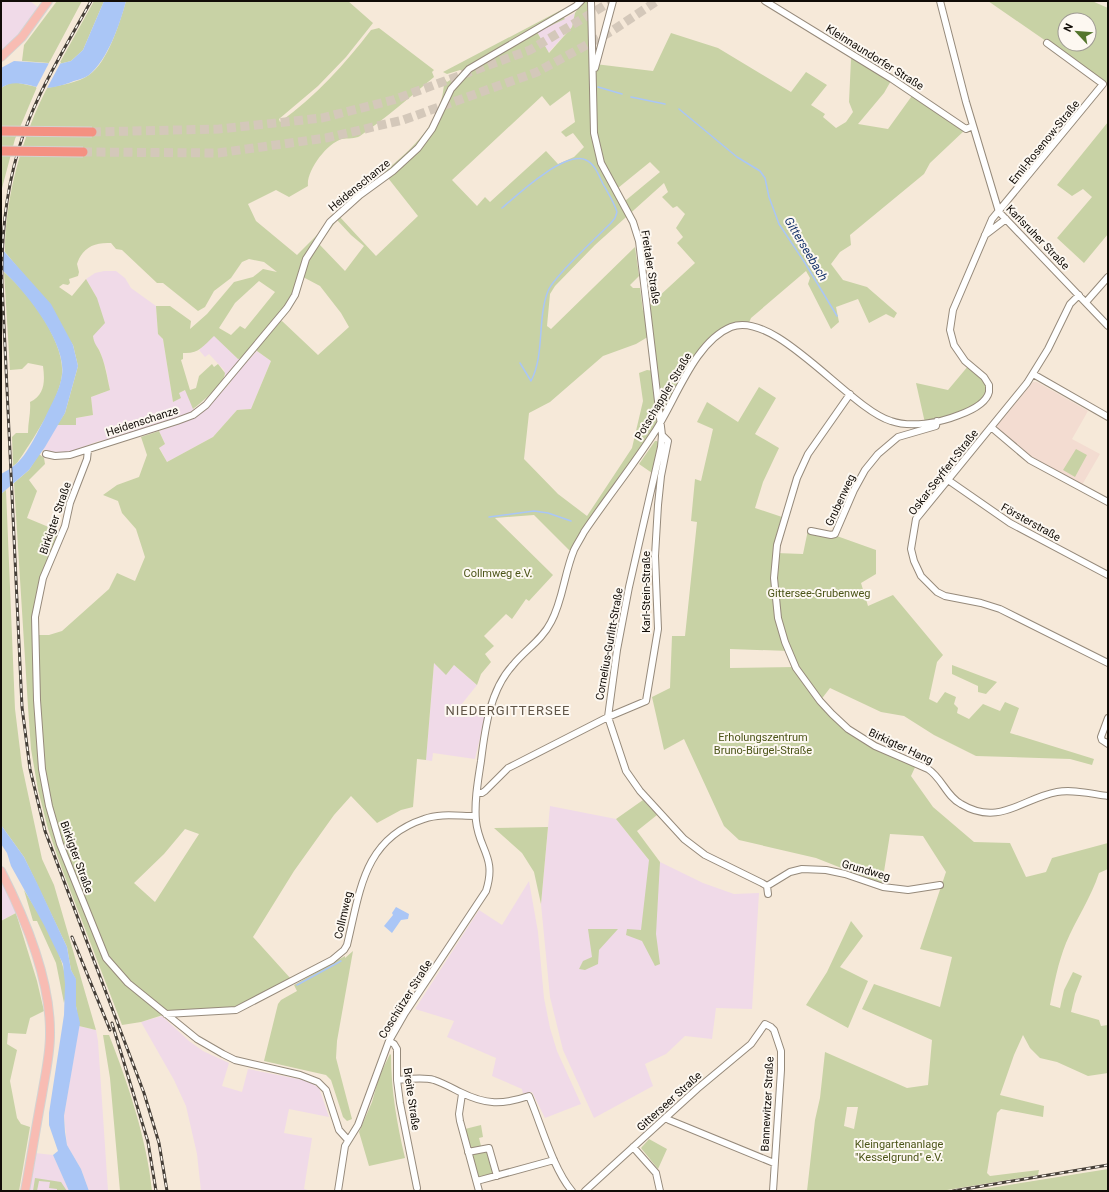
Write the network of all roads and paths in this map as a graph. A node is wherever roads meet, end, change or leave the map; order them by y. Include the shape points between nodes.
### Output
1 (48, 1) edge
2 (581, 1) edge
3 (591, 1) edge
4 (613, 1) edge
5 (765, 1) edge
6 (940, 1) edge
7 (1047, 43) dead end
8 (1, 57) edge
9 (593, 74) junction
10 (973, 126) junction
11 (1, 131) edge
12 (92, 132) tunnel mouth
13 (1, 151) edge
14 (83, 152) tunnel mouth
15 (999, 212) junction
16 (1006, 220) junction
17 (985, 235) junction
18 (1108, 277) edge
19 (1078, 295) junction
20 (1086, 302) junction
21 (1108, 326) edge
22 (1033, 374) junction
23 (850, 394) junction
24 (1108, 417) edge
25 (937, 420) junction
26 (661, 424) junction
27 (991, 427) junction
28 (662, 435) junction
29 (88, 450) junction
30 (46, 454) dead end
31 (948, 480) junction
32 (1108, 502) edge
33 (811, 531) dead end
34 (1108, 575) edge
35 (1108, 663) edge
36 (608, 716) junction
37 (1108, 718) edge
38 (1108, 744) edge
39 (477, 793) junction
40 (1108, 796) edge
41 (475, 816) junction
42 (476, 824) joint
43 (1, 871) edge
44 (940, 885) dead end
45 (767, 886) junction
46 (768, 894) dead end
47 (166, 1014) junction
48 (765, 1024) joint
49 (389, 1041) junction
50 (397, 1080) junction
51 (462, 1094) junction
52 (666, 1117) junction
53 (348, 1140) junction
54 (633, 1147) junction
55 (468, 1152) junction
56 (554, 1160) junction
57 (774, 1163) junction
58 (497, 1176) junction
59 (477, 1181) junction
60 (417, 1189) edge
61 (25, 1191) edge
62 (338, 1191) edge
63 (479, 1191) edge
64 (572, 1191) edge
65 (585, 1191) edge
66 (660, 1191) edge
67 (773, 1191) edge

1 - 8 main road via 22,37
2 - 29 street, Heidenschanze via 469,69 459,78 432,129 418,148 330,222 306,259 295,295 287,308 206,405 193,415 177,422
3 - 9 street, Freitaler Straße
4 - 9 street
5 - 10 street, Kleinnaundorfer Straße via 888,76 966,129
6 - 10 street, Karlsruher Straße
7 - 15 street, Emil-Rosenow-Straße via 1104,84
9 - 26 street, Freitaler Straße via 595,141 600,163 633,222 639,241
10 - 15 street, Karlsruher Straße
11 - 12 highway, bridge
13 - 14 highway, bridge
15 - 16 street, Karlsruher Straße
15 - 17 street, Potschappler Straße via 992,219
16 - 17 street
16 - 19 street, Karlsruher Straße
17 - 25 street, Potschappler Straße via 953,310 950,330 957,351 984,377 989,385 989,392 984,401 970,410 954,417
18 - 20 street
19 - 20 street, Karlsruher Straße
19 - 22 street, Oskar-Seyffert-Straße via 1070,304
20 - 21 street, Karlsruher Straße
22 - 24 street
22 - 27 street, Oskar-Seyffert-Straße
23 - 25 street, Potschappler Straße via 874,413 891,422 907,424
23 - 26 street, Potschappler Straße via 803,355 779,339 755,327 736,325 722,332 699,356 681,383
23 - 40 street, Birkigter Hang via 806,459 797,478 777,545 774,578 778,618 792,660 828,710 854,733 875,746 934,773 951,797 963,806 986,812 1009,810 1045,795 1063,791
25 - 33 street, Grubenweg via 936,426 898,437 878,454 854,490 835,534
26 - 28 street, Cornelius-Gurlitt-Straße
26 - 39 street, Potschappler Straße via 574,550 557,610 549,626 513,664 499,684 489,717
27 - 31 street, Oskar-Seyffert-Straße
27 - 32 street via 1030,460
28 - 36 street, Cornelius-Gurlitt-Straße via 629,587
28 - 36 street, Karl-Stein-Straße via 668,441 661,476 658,512 658,630 648,695 642,704
29 - 30 street, Heidenschanze via 62,456
29 - 47 street, Birkigter Straße via 65,526 43,578 35,617 42,769 60,844 106,958 128,983
31 - 34 street, Försterstraße via 1010,523
31 - 35 street, Oskar-Seyffert-Straße via 915,522 911,543 912,557 925,581 945,596 1000,609
36 - 39 street, Karl-Stein-Straße via 516,764 504,772 486,791
36 - 45 street, Cornelius-Gurlitt-Straße via 626,771 640,791 684,839 705,855
37 - 38 street via 1102,734 1102,740
39 - 41 street, Potschappler Straße
41 - 42 street, Potschappler Straße
41 - 47 street, Collmweg via 450,815 424,819 398,832 383,844 372,859 361,882 347,944 332,960 236,1010
42 - 49 street, Coschützer Straße via 490,864 486,891
43 - 61 main road via 29,935 47,996 50,1022 49,1049
44 - 45 street, Grundweg via 908,890 883,888 846,874 802,869 790,872
45 - 46 street
47 - 53 street, Birkigter Straße via 202,1043 235,1060 300,1075 318,1082 326,1090 339,1130
48 - 52 street, Gitterseer Straße via 751,1044
48 - 57 street, Bannewitzer Straße via 774,1030 781,1058
49 - 50 street, Breite Straße via 397,1049
49 - 53 street, Coschützer Straße via 358,1125
50 - 51 street via 436,1080
50 - 60 street, Breite Straße via 417,1175
51 - 55 street via 459,1114
51 - 56 street via 500,1104 529,1096
52 - 54 street, Gitterseer Straße
52 - 57 street
53 - 62 street, Coschützer Straße via 343,1154
54 - 65 street, Gitterseer Straße
54 - 66 street via 656,1173
55 - 58 street via 489,1148
55 - 59 street
56 - 58 street
56 - 64 street via 565,1183
57 - 67 street, Bannewitzer Straße
58 - 59 street
59 - 63 street

